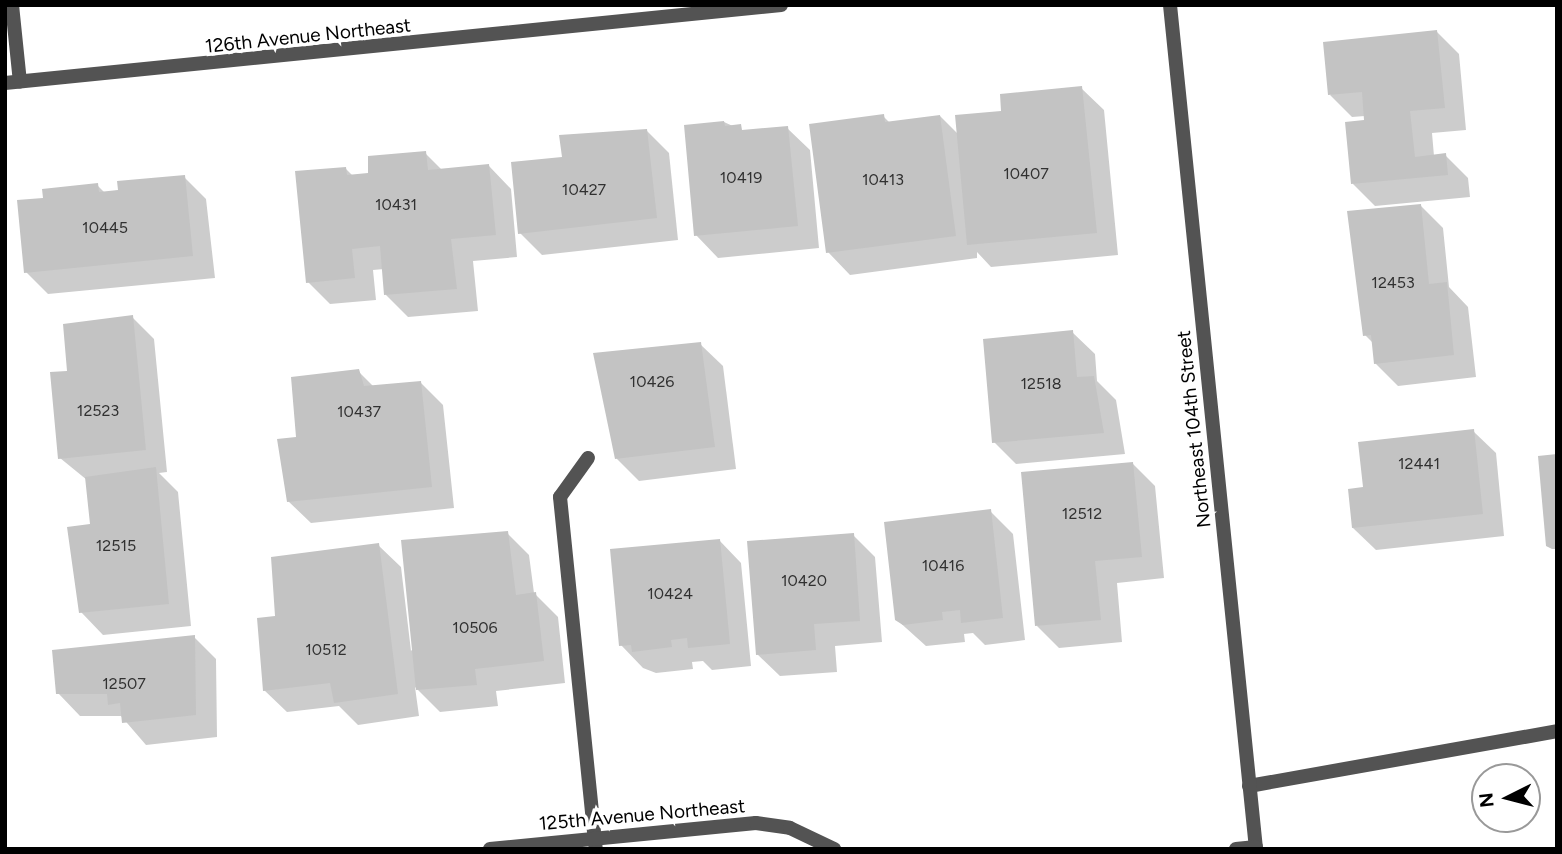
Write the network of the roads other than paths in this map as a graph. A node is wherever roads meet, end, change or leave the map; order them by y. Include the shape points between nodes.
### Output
1 (12, 5) edge
2 (781, 5) edge
3 (1170, 5) edge
4 (13, 83) edge
5 (588, 458) dead end
6 (1557, 731) edge
7 (1249, 786) junction
8 (595, 844) edge
9 (1256, 848) edge
10 (490, 849) edge
11 (834, 849) edge
12 (1236, 849) edge

1 - 4 street
2 - 4 street, 126th Avenue Northeast
3 - 7 street, Northeast 104th Street
5 - 8 street via 560,497
6 - 7 street
7 - 9 street, Northeast 104th Street
8 - 10 street, 125th Avenue Northeast
8 - 11 street, 125th Avenue Northeast via 756,823 789,828
9 - 12 street

